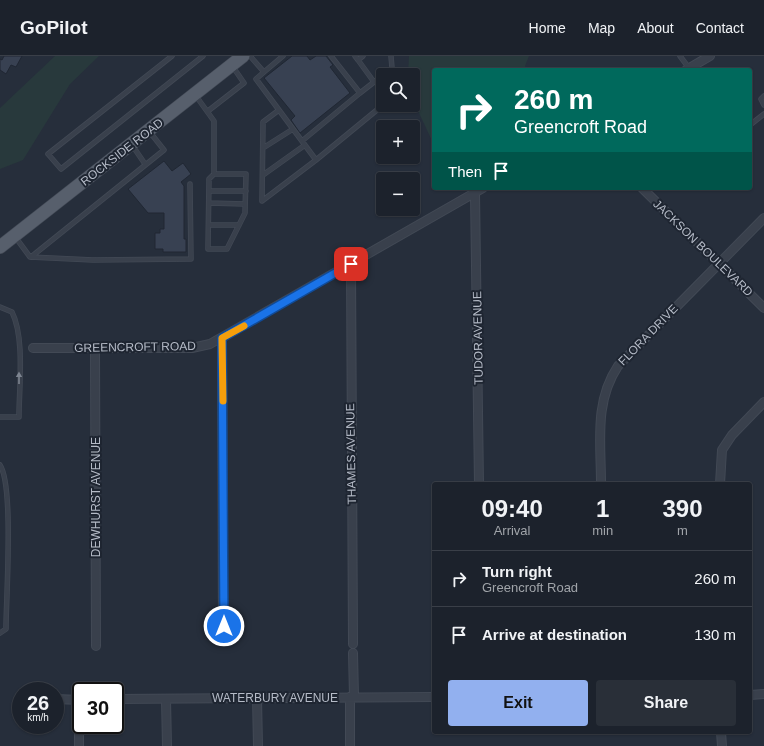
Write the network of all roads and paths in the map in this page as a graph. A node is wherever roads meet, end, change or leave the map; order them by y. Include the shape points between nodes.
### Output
1 (172, 56) edge
2 (203, 56) edge
3 (243, 56) edge
4 (250, 56) edge
5 (283, 56) edge
6 (331, 56) edge
7 (363, 56) edge
8 (391, 56) edge
9 (680, 56) edge
10 (710, 56) edge
11 (356, 58) edge
12 (231, 65) junction
13 (392, 68) edge
14 (686, 68) edge
15 (689, 68) edge
16 (264, 72) junction
17 (374, 82) joint
18 (360, 93) junction
19 (195, 94) junction
20 (764, 96) edge
21 (764, 106) edge
22 (279, 110) junction
23 (208, 111) junction
24 (376, 111) edge
25 (764, 114) edge
26 (752, 123) edge
27 (293, 129) junction
28 (149, 130) junction
29 (302, 141) junction
30 (132, 144) junction
31 (305, 145) junction
32 (263, 148) junction
33 (316, 160) junction
34 (146, 164) junction
35 (214, 174) junction
36 (263, 175) junction
37 (190, 184) dead end
38 (480, 190) edge
39 (644, 190) edge
40 (209, 191) junction
41 (246, 191) junction
42 (475, 193) junction
43 (209, 203) junction
44 (245, 204) junction
45 (764, 218) edge
46 (209, 225) junction
47 (239, 225) junction
48 (14, 236) junction
49 (0, 247) edge
50 (30, 257) junction
51 (351, 264) junction
52 (718, 264) junction
53 (0, 307) edge
54 (764, 308) edge
55 (222, 338) junction
56 (33, 348) dead end
57 (95, 348) junction
58 (764, 402) edge
59 (0, 417) edge
60 (0, 465) edge
61 (0, 481) edge
62 (5, 481) junction
63 (479, 482) edge
64 (601, 482) edge
65 (720, 482) edge
66 (0, 633) edge
67 (224, 641) dead end
68 (352, 644) dead end
69 (96, 646) dead end
70 (353, 654) dead end
71 (764, 694) edge
72 (752, 695) edge
73 (352, 697) junction
74 (432, 697) edge
75 (257, 698) junction
76 (124, 699) edge
77 (166, 699) junction
78 (79, 734) edge
79 (721, 734) edge
80 (79, 746) edge
81 (167, 746) edge
82 (258, 746) edge
83 (350, 746) edge
84 (722, 746) edge

1 - 2 lane via 48,154 61,168
3 - 12 main road, ROCKSIDE ROAD
4 - 16 lane
5 - 16 lane
6 - 18 lane
7 - 11 lane
8 - 13 lane
9 - 14 lane
10 - 15 street
11 - 17 lane
12 - 19 main road, ROCKSIDE ROAD
12 - 23 lane via 244,83
16 - 22 lane via 256,79
17 - 18 lane
18 - 29 lane
19 - 23 lane
19 - 28 main road, ROCKSIDE ROAD
20 - 21 lane via 761,98
22 - 27 lane
22 - 32 lane via 263,122
23 - 35 lane via 214,121
24 - 33 lane
25 - 26 lane
27 - 29 lane
27 - 32 lane
28 - 30 main road, ROCKSIDE ROAD
28 - 34 lane via 164,150
29 - 31 lane
30 - 34 lane
30 - 48 main road, ROCKSIDE ROAD
31 - 33 lane
31 - 36 lane
32 - 36 lane
33 - 36 lane via 262,201
34 - 50 lane
35 - 40 lane via 209,179
35 - 41 lane via 246,174
37 - 50 lane via 191,259 93,260
38 - 42 street, GREENCROFT ROAD
39 - 52 street, JACKSON BOULEVARD
40 - 41 lane
40 - 43 lane
41 - 44 lane
42 - 51 street, GREENCROFT ROAD
42 - 63 street, TUDOR AVENUE
43 - 44 lane
43 - 46 lane
44 - 47 lane via 245,213
45 - 52 street, FLORA DRIVE
46 - 47 lane
46 - 47 lane via 208,249 227,249
48 - 49 main road, ROCKSIDE ROAD
48 - 50 lane
51 - 55 street, GREENCROFT ROAD
51 - 68 street, THAMES AVENUE
52 - 54 street, JACKSON BOULEVARD
52 - 64 street, FLORA DRIVE via 618,366 611,377 601,406
59 -> 53 lane via 19,417 19,339 16,320 12,312
55 - 57 street, GREENCROFT ROAD via 192,348
55 - 67 street
56 - 57 street, GREENCROFT ROAD
57 - 69 street, DEWHURST AVENUE
58 - 65 street via 732,435 722,450
60 - 62 lane
61 - 62 lane
62 - 66 lane via 8,509 6,629
70 - 73 street
71 - 72 street
73 - 74 street, WATERBURY AVENUE
73 - 75 street, WATERBURY AVENUE
73 - 83 street
75 - 77 street, WATERBURY AVENUE
75 - 82 street
76 - 77 street, WATERBURY AVENUE
77 - 81 street
78 - 80 street
79 - 84 street

